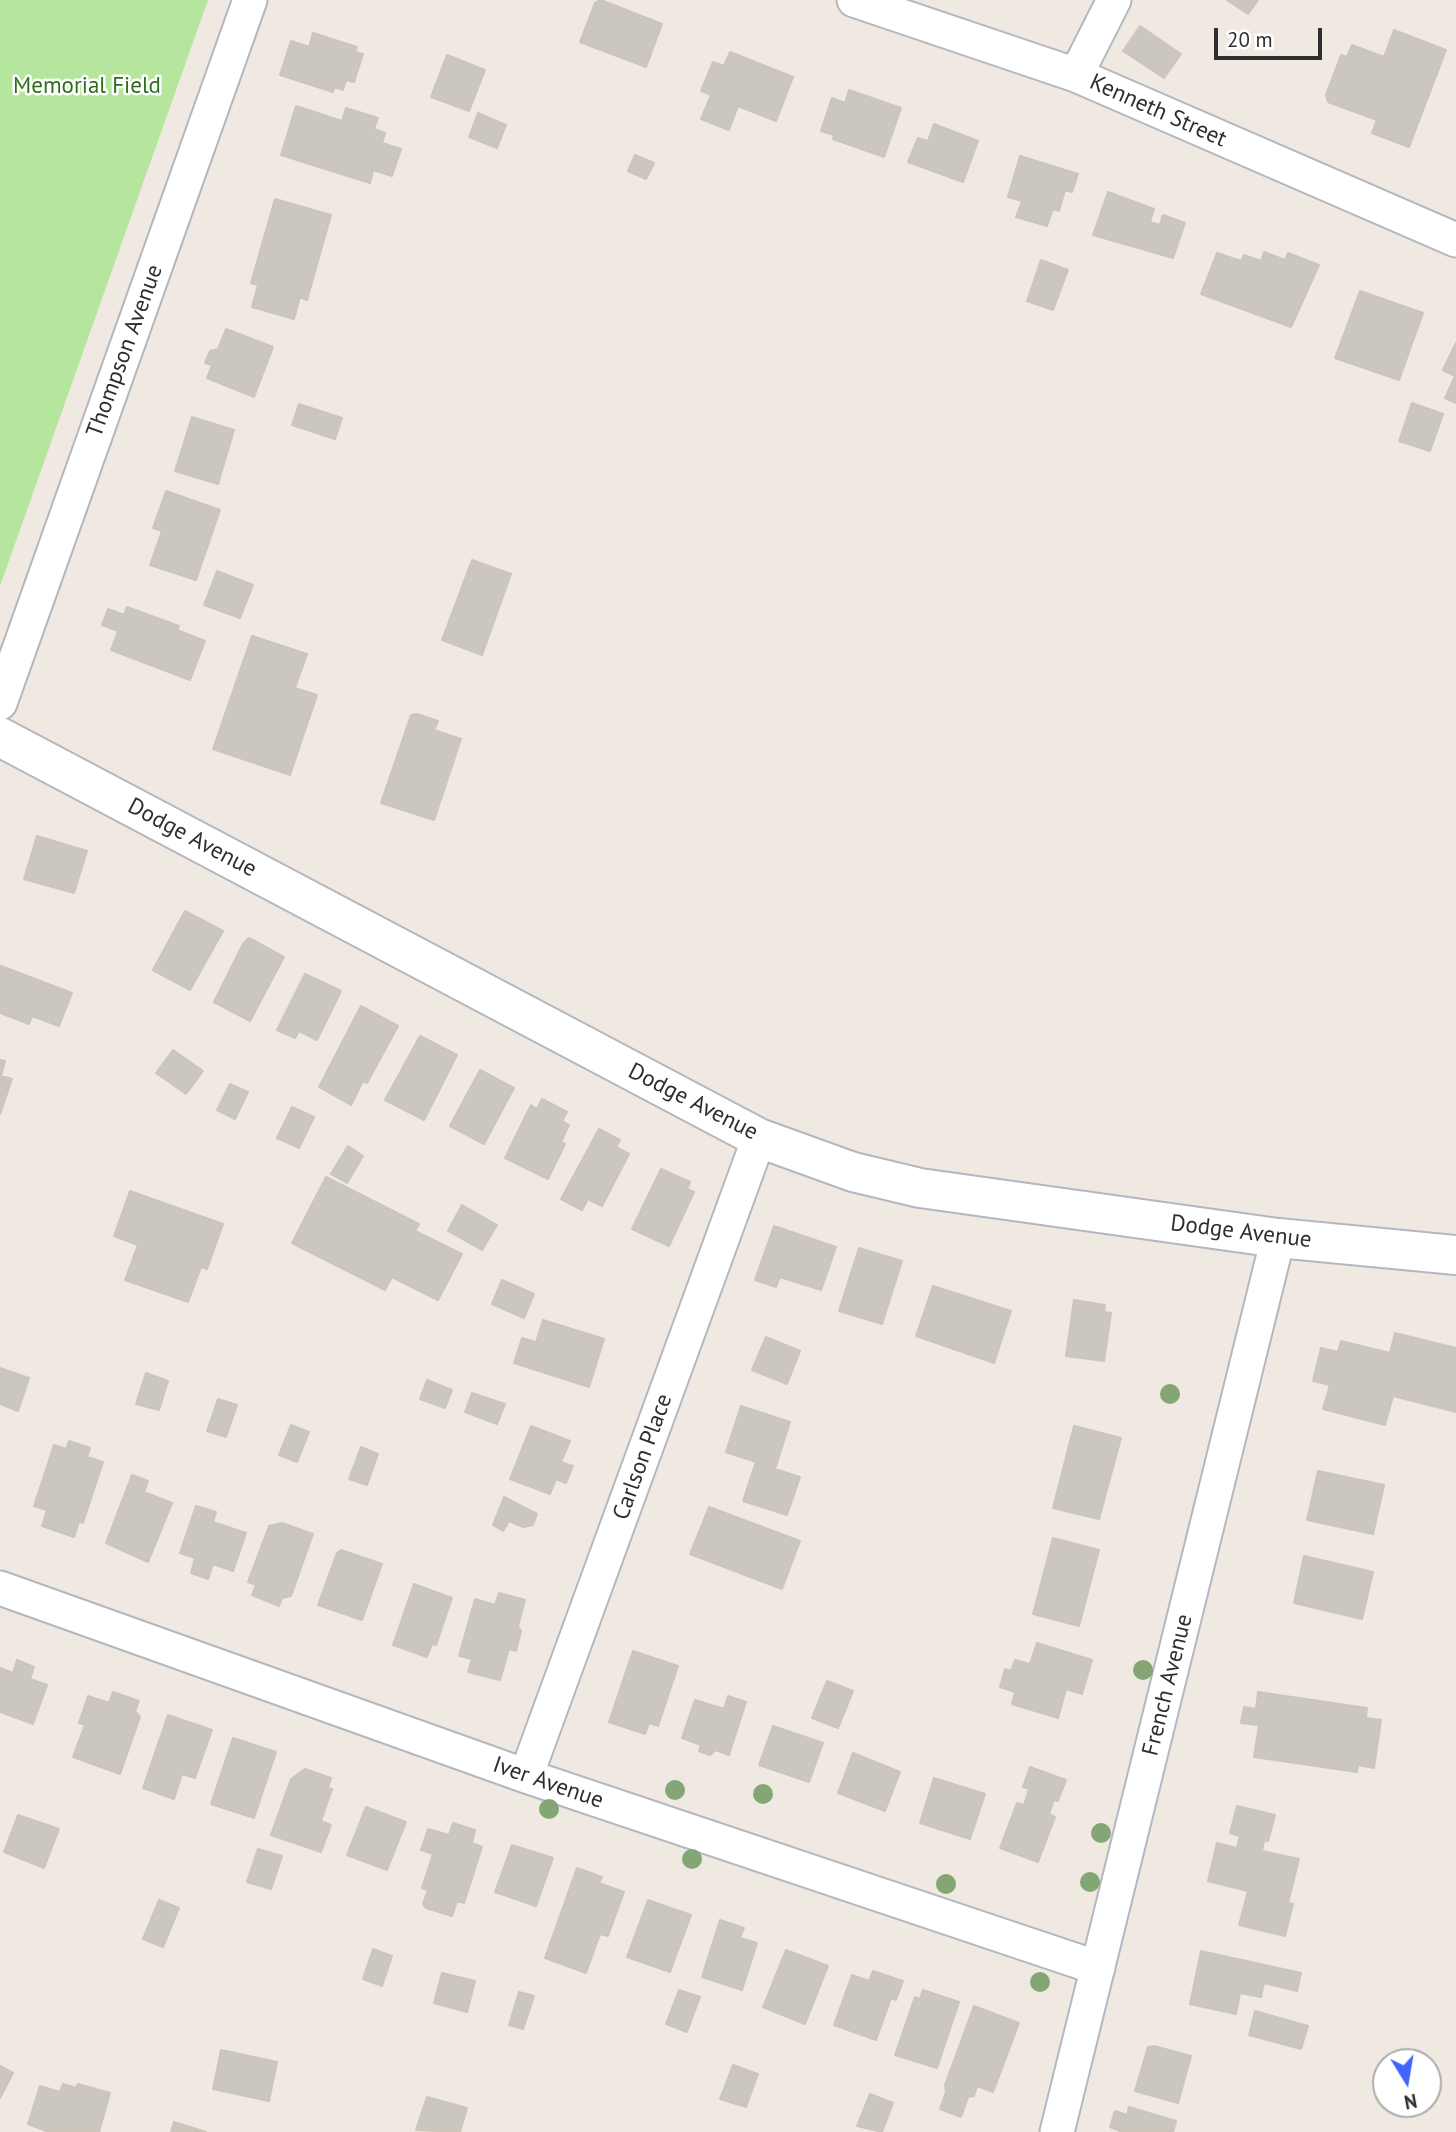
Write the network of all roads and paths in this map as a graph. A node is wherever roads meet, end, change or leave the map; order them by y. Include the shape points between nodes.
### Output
1 (250, 0) edge
2 (854, 0) edge
3 (1114, 0) edge
4 (1076, 75) junction
5 (1453, 233) edge
6 (0, 703) edge
7 (0, 737) edge
8 (760, 1138) junction
9 (1278, 1238) junction
10 (1456, 1255) edge
11 (0, 1588) edge
12 (526, 1776) junction
13 (1098, 1968) junction
14 (1058, 2132) edge

1 - 6 street, Thompson Avenue
2 - 4 street, Kenneth Street
3 - 4 street
4 - 5 street, Kenneth Street
7 - 8 main road, Dodge Avenue
8 - 9 main road, Dodge Avenue via 853,1172 920,1188
8 - 12 street, Carlson Place
9 - 10 main road, Dodge Avenue
9 - 13 street, French Avenue
11 - 12 street, Iver Avenue
12 - 13 street, Iver Avenue
13 - 14 street, French Avenue

